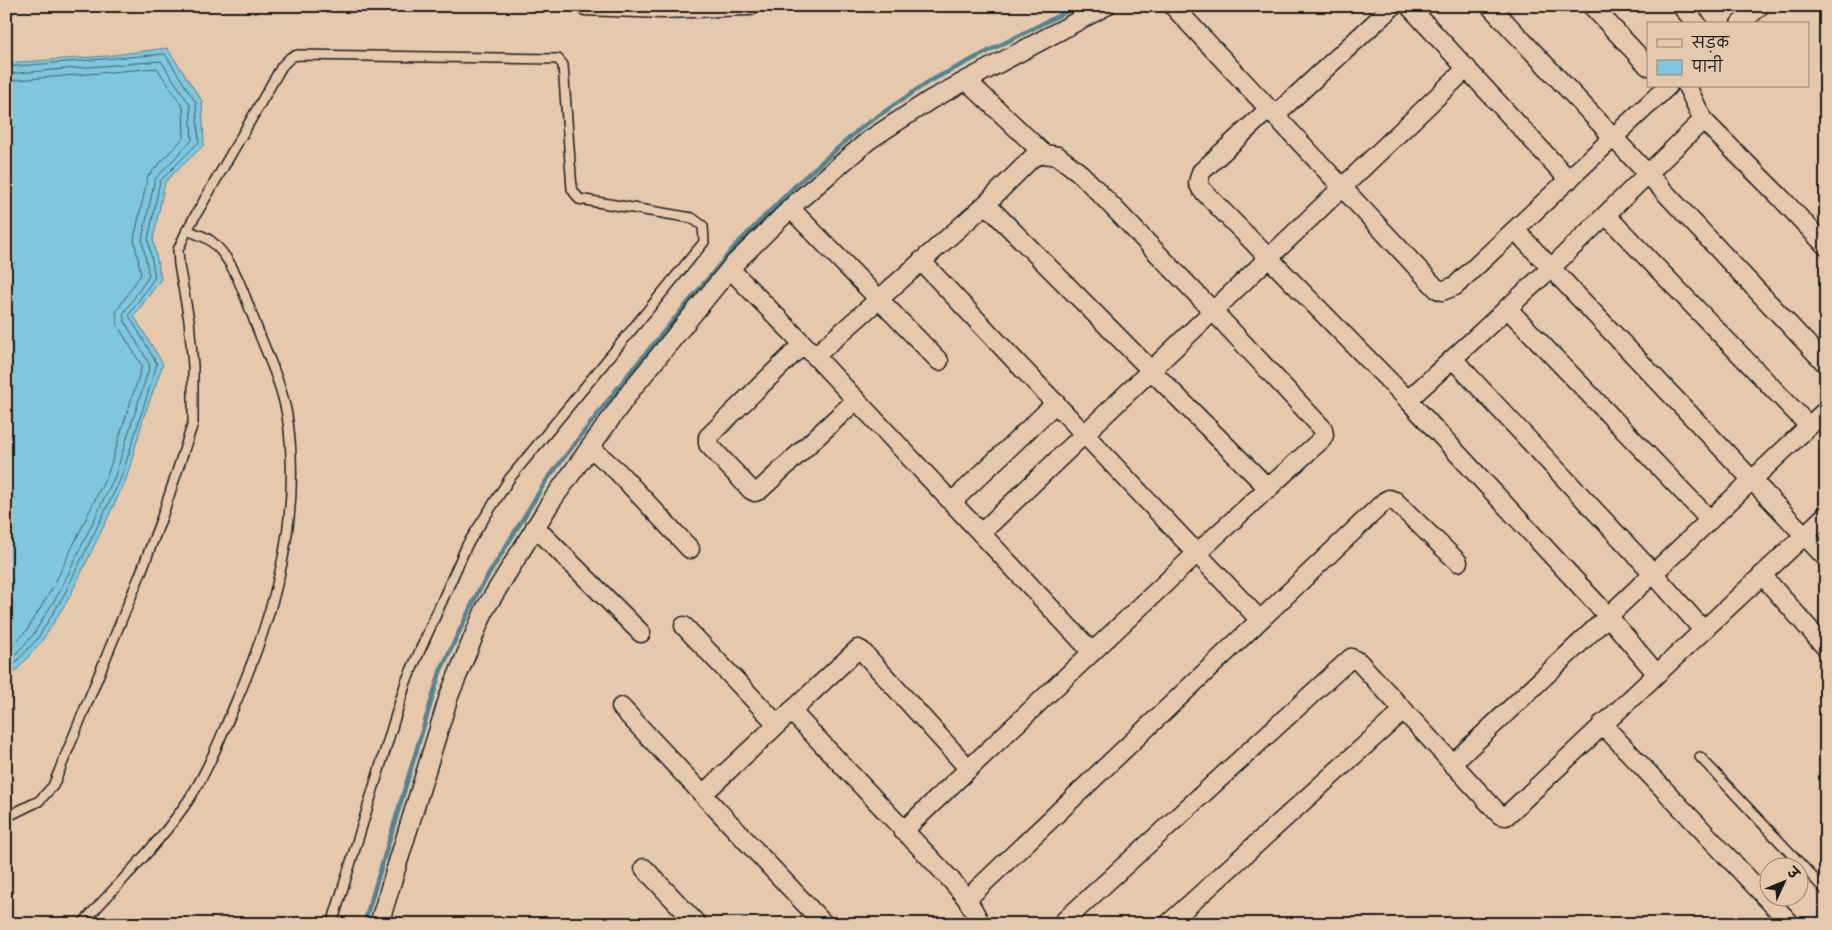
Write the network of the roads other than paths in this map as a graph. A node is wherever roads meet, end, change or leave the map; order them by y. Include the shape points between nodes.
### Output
1 (585, 6) edge
2 (750, 6) edge
3 (1106, 6) edge
4 (1173, 6) edge
5 (1393, 6) edge
6 (1409, 6) edge
7 (1490, 6) edge
8 (1592, 6) edge
9 (1681, 6) edge
10 (1760, 6) edge
11 (1695, 22) edge
12 (1742, 22) edge
13 (1647, 65) edge
14 (1467, 68) junction
15 (966, 80) junction
16 (1666, 88) edge
17 (1688, 88) edge
18 (1272, 113) junction
19 (1703, 120) junction
20 (1613, 138) junction
21 (1044, 154) junction
22 (1647, 175) junction
23 (1569, 180) junction
24 (1343, 186) junction
25 (986, 204) junction
26 (790, 208) junction
27 (1606, 215) junction
28 (187, 230) junction
29 (1515, 230) junction
30 (1826, 246) edge
31 (1269, 257) junction
32 (921, 261) junction
33 (1551, 268) junction
34 (730, 270) junction
35 (881, 300) junction
36 (1507, 308) junction
37 (1214, 312) junction
38 (803, 344) junction
39 (816, 356) junction
40 (1453, 359) junction
41 (939, 361) dead end
42 (1826, 364) edge
43 (1151, 371) junction
44 (856, 400) junction
45 (1408, 400) junction
46 (1056, 403) junction
47 (1826, 410) edge
48 (1809, 426) junction
49 (1084, 433) junction
50 (590, 447) junction
51 (1752, 480) junction
52 (1268, 489) junction
53 (952, 502) junction
54 (1826, 515) edge
55 (1710, 520) junction
56 (535, 527) junction
57 (981, 533) junction
58 (1804, 535) junction
59 (690, 549) dead end
60 (1196, 554) junction
61 (1826, 558) edge
62 (1458, 562) dead end
63 (1653, 573) junction
64 (1762, 575) junction
65 (1608, 616) junction
66 (1259, 619) junction
67 (684, 626) dead end
68 (1703, 630) junction
69 (641, 633) dead end
70 (1826, 648) edge
71 (1092, 652) junction
72 (1656, 674) junction
73 (621, 707) dead end
74 (1404, 710) junction
75 (791, 711) junction
76 (777, 724) junction
77 (1602, 724) junction
78 (1700, 757) dead end
79 (1452, 764) junction
80 (968, 768) junction
81 (703, 794) junction
82 (6, 817) edge
83 (904, 831) junction
84 (644, 868) dead end
85 (1826, 891) edge
86 (967, 899) junction
87 (82, 924) edge
88 (332, 924) edge
89 (379, 924) edge
90 (697, 924) edge
91 (824, 924) edge
92 (981, 924) edge
93 (1061, 924) edge
94 (1168, 924) edge
95 (1791, 924) edge

1 - 2 street via 663,9
3 - 15 street
4 - 18 street
5 - 18 street
6 - 14 street
7 - 20 street
8 - 13 street
9 - 11 street
10 - 12 street
14 - 23 street
14 - 24 street
15 - 21 street
15 - 26 street via 869,140
16 - 20 street
17 - 19 street
18 - 24 street
18 - 31 street via 1198,177 1202,190
19 - 22 street
19 - 30 street
20 - 22 street
20 - 23 street
21 - 25 street via 1033,157
21 - 37 street via 1058,156 1081,174
22 - 27 street
22 - 42 street
23 - 29 street
24 - 29 street via 1442,291 1455,286
24 - 31 street
25 - 32 street
25 - 43 street
26 - 34 street
26 - 35 street
27 - 33 street
27 - 48 street
28 - 82 lane via 178,258 193,366 192,423 143,567 53,786 39,801
28 - 87 lane via 211,241 226,258 269,356 286,414 291,465 290,522 274,600 257,655 205,772 183,808
28 - 88 lane via 282,66 290,57 298,55 558,59 563,66 575,196 692,218 703,226 704,242 697,252 510,478 467,545 406,682
29 - 33 street
31 - 37 street
31 - 45 street
32 - 35 street
32 - 46 street
33 - 36 street
33 - 51 street
34 - 38 street
34 - 50 street via 632,389
35 - 39 street
35 - 41 street
36 - 40 street
36 - 55 street
37 - 43 street
37 - 52 street via 1323,429 1322,440
38 - 39 street
38 - 44 street via 708,437 708,444 751,490 760,490
39 - 44 street
40 - 45 street
40 - 63 street
43 - 49 street
43 - 52 street
44 - 53 street
45 - 65 street
46 - 49 street
46 - 53 street
47 - 48 street
48 - 51 street
49 - 57 street
49 - 60 street
50 - 56 street
50 - 59 street
51 - 55 street
51 - 58 street
52 - 60 street
53 - 57 street
54 - 58 street
55 - 63 street
56 - 69 street
56 - 89 street via 485,609 449,696
57 - 71 street
58 - 61 street
58 - 64 street
60 - 66 street
60 - 71 street
62 - 66 street via 1395,501 1389,499
63 - 65 street
63 - 68 street
64 - 68 street
64 - 70 street
65 - 72 street
65 - 79 street
66 - 86 street
67 - 76 street
68 - 72 street
71 - 80 street
72 - 77 street
73 - 81 street
74 - 79 street
74 - 93 street via 1359,662 1349,659
74 - 94 street
75 - 76 street
75 - 80 street via 858,649
75 - 83 street
76 - 81 street
77 - 79 street via 1503,817
77 - 95 street
78 - 85 lane
80 - 83 street
81 - 91 street
83 - 86 street
84 - 90 street
86 - 92 street

